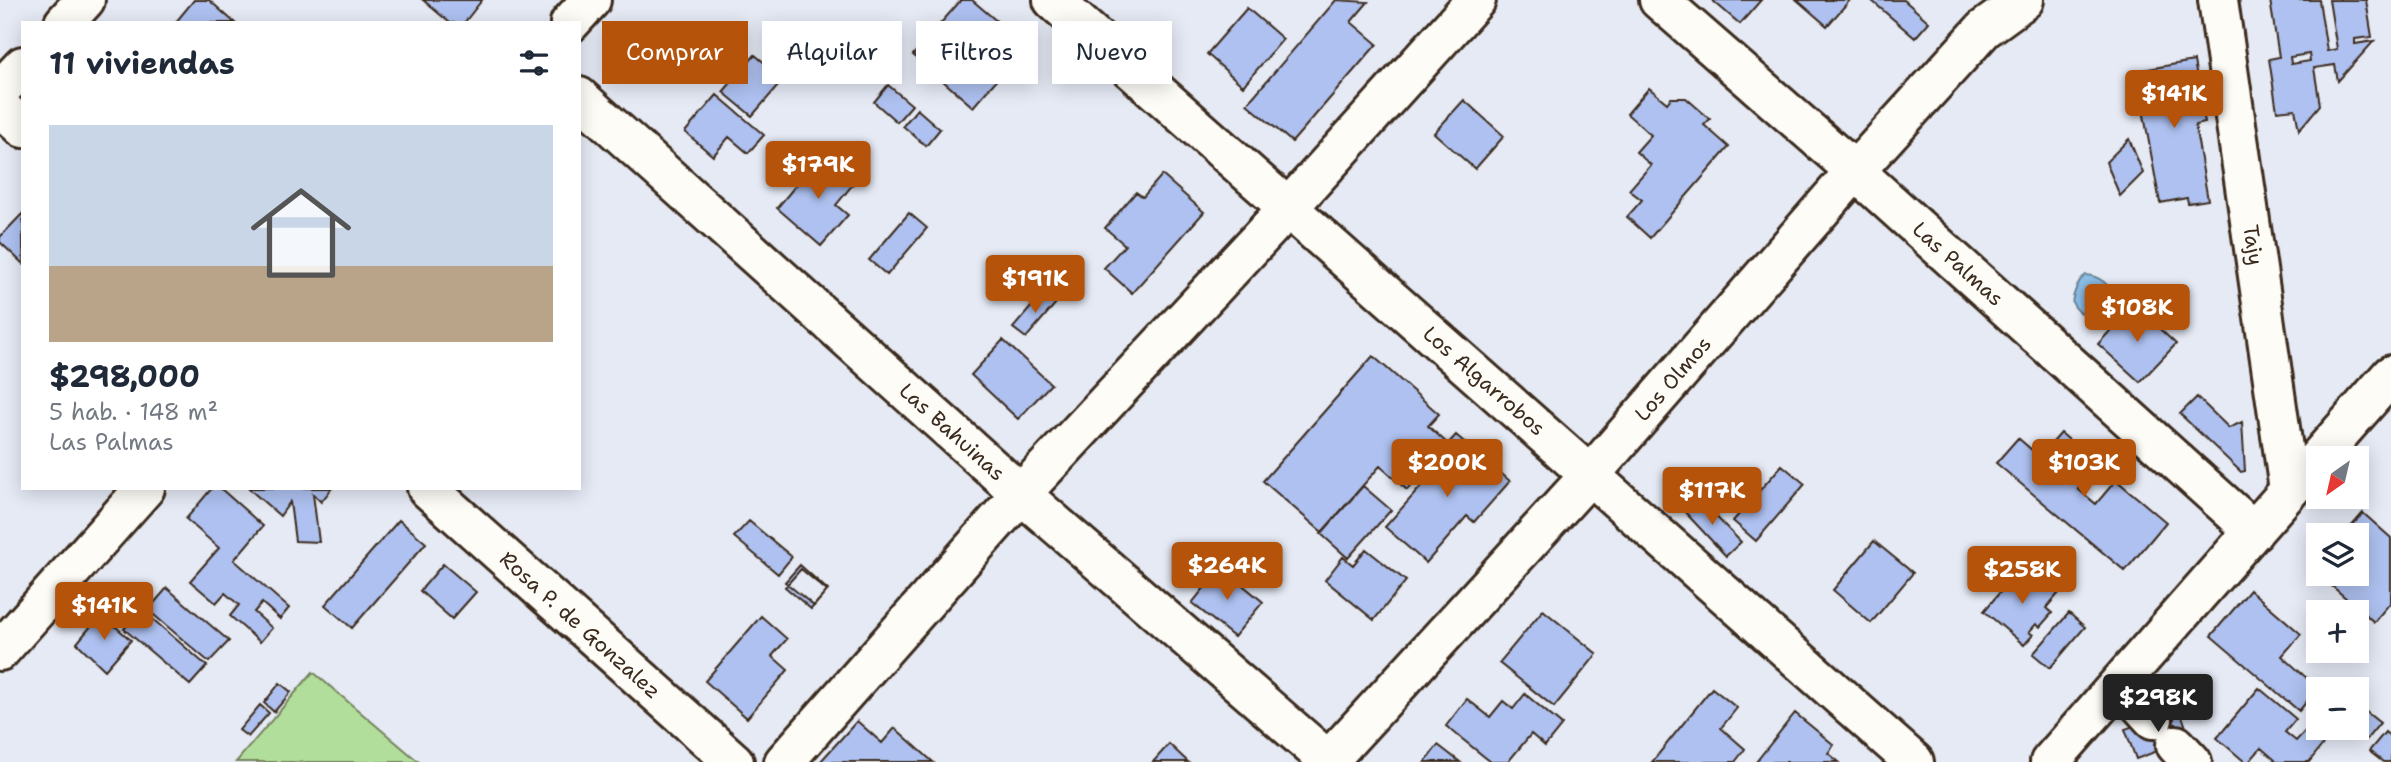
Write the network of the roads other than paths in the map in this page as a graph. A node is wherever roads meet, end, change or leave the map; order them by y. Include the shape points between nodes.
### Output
1 (85, 0) edge
2 (590, 0) edge
3 (1053, 0) edge
4 (1476, 0) edge
5 (1658, 0) edge
6 (2024, 0) edge
7 (2218, 0) edge
8 (66, 21) edge
9 (572, 21) edge
10 (21, 68) edge
11 (0, 90) edge
12 (581, 99) edge
13 (0, 107) edge
14 (21, 126) edge
15 (1855, 171) junction
16 (1288, 208) junction
17 (2391, 375) edge
18 (1590, 475) junction
19 (143, 490) edge
20 (429, 490) edge
21 (2289, 490) junction
22 (1021, 494) junction
23 (2254, 531) junction
24 (0, 651) edge
25 (2121, 684) junction
26 (2173, 742) edge
27 (1328, 761) edge
28 (734, 762) edge
29 (784, 762) edge
30 (1914, 762) edge
31 (2050, 762) edge

1 - 8 street
2 - 9 street
3 - 16 street, Los Algarrobos
4 - 16 street
5 - 15 street, Las Palmas
6 - 15 street, Los Olmos via 1984,29
7 - 21 street, Tajy
10 - 11 street
12 - 22 street, Las Bahuinas
13 - 14 street
15 - 18 street, Los Olmos
15 - 23 street, Las Palmas
16 - 18 street, Los Algarrobos
16 - 22 street
17 - 21 street
18 - 27 street, Los Olmos
18 - 30 street, Los Algarrobos
19 - 24 street
20 - 28 street, Rosa P. de Gonzalez
21 - 23 street
22 - 27 street, Las Bahuinas
22 - 29 street
23 - 25 street
25 - 26 street
25 - 31 street

